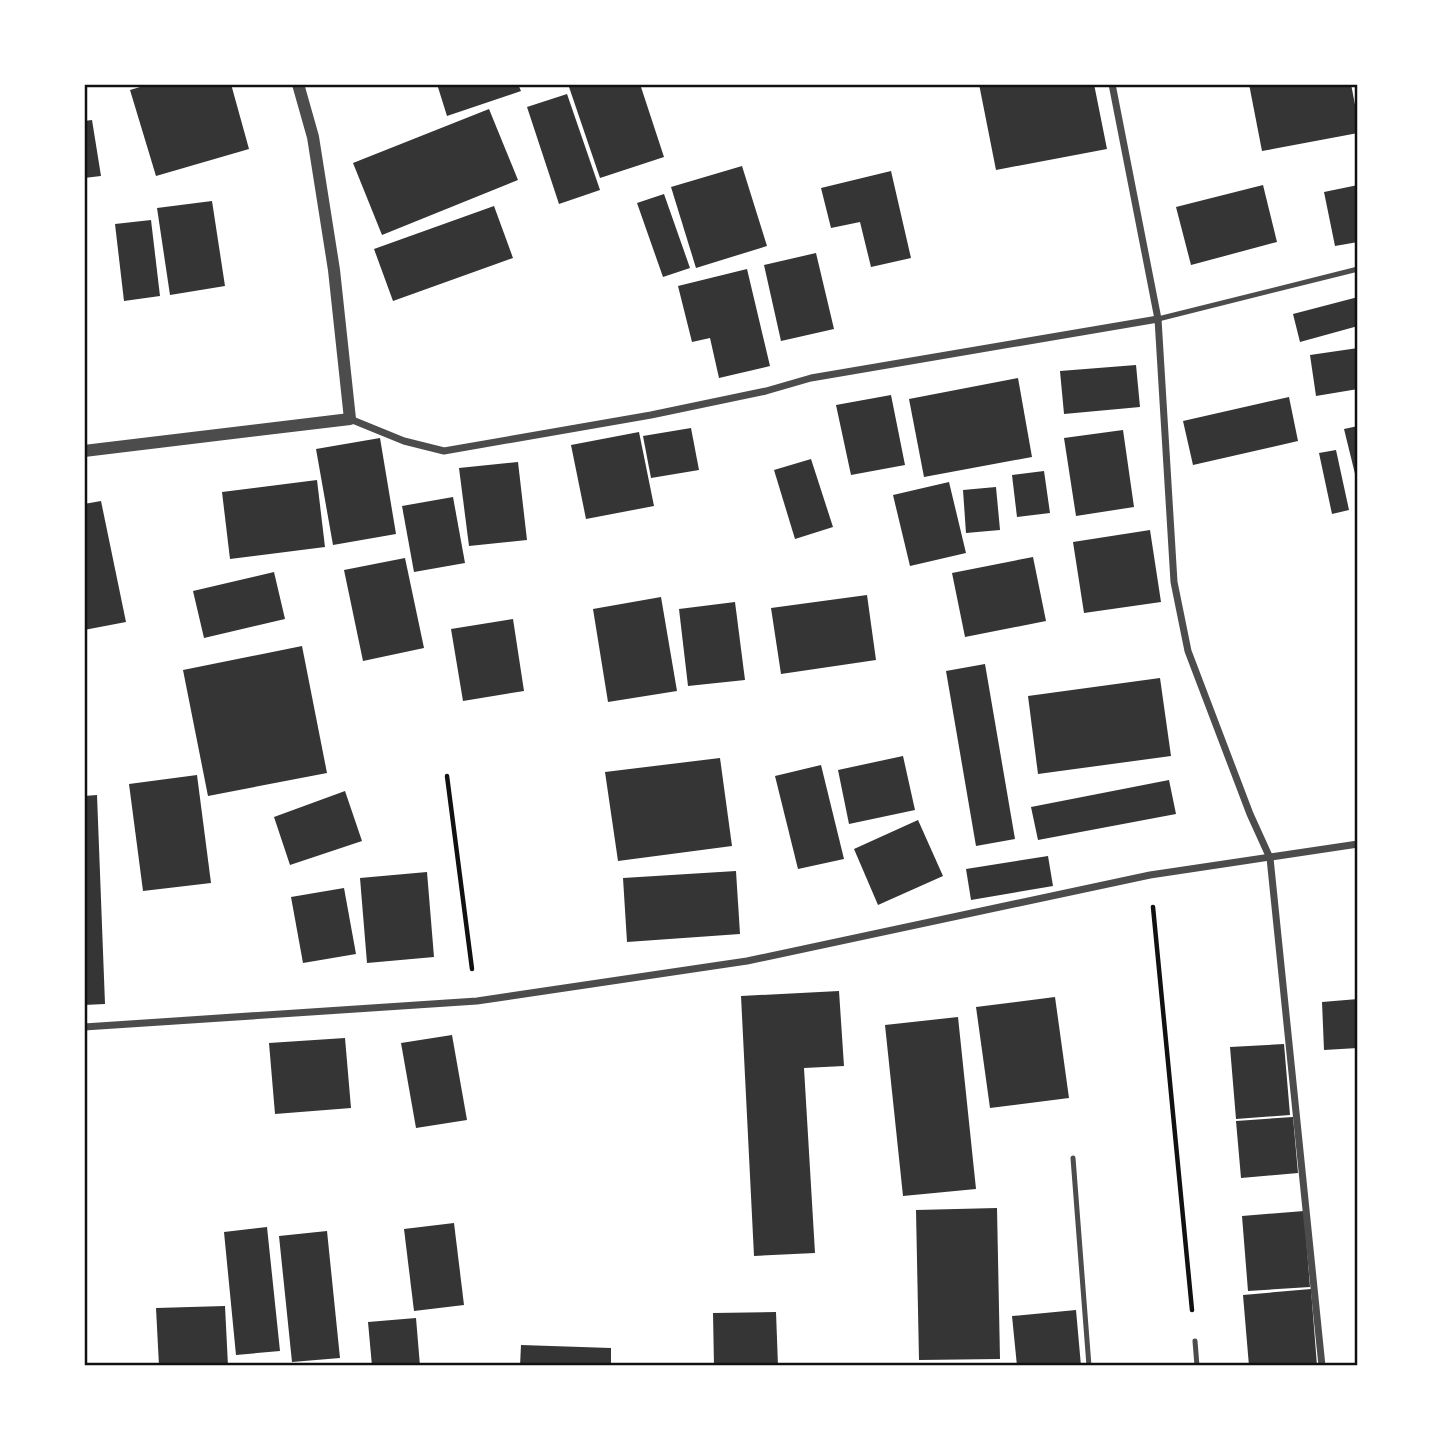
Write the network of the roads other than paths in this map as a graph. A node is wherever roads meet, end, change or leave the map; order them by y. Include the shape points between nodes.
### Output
1 (298, 84) edge
2 (1112, 84) edge
3 (1358, 269) edge
4 (1158, 318) junction
5 (350, 419) junction
6 (84, 451) edge
7 (1358, 844) edge
8 (1270, 858) junction
9 (84, 1027) edge
10 (1073, 1158) dead end
11 (1195, 1341) road end
12 (1089, 1366) edge
13 (1196, 1366) edge
14 (1322, 1366) edge

1 - 5 street via 313,137 334,270
2 - 4 street
3 - 4 lane
4 - 5 street via 811,378 651,415 444,451
4 - 8 street via 1174,582 1188,651
5 - 6 street
7 - 8 street
8 - 9 street via 1150,875 747,961 477,1001
8 - 14 street
10 - 12 lane
11 - 13 lane

